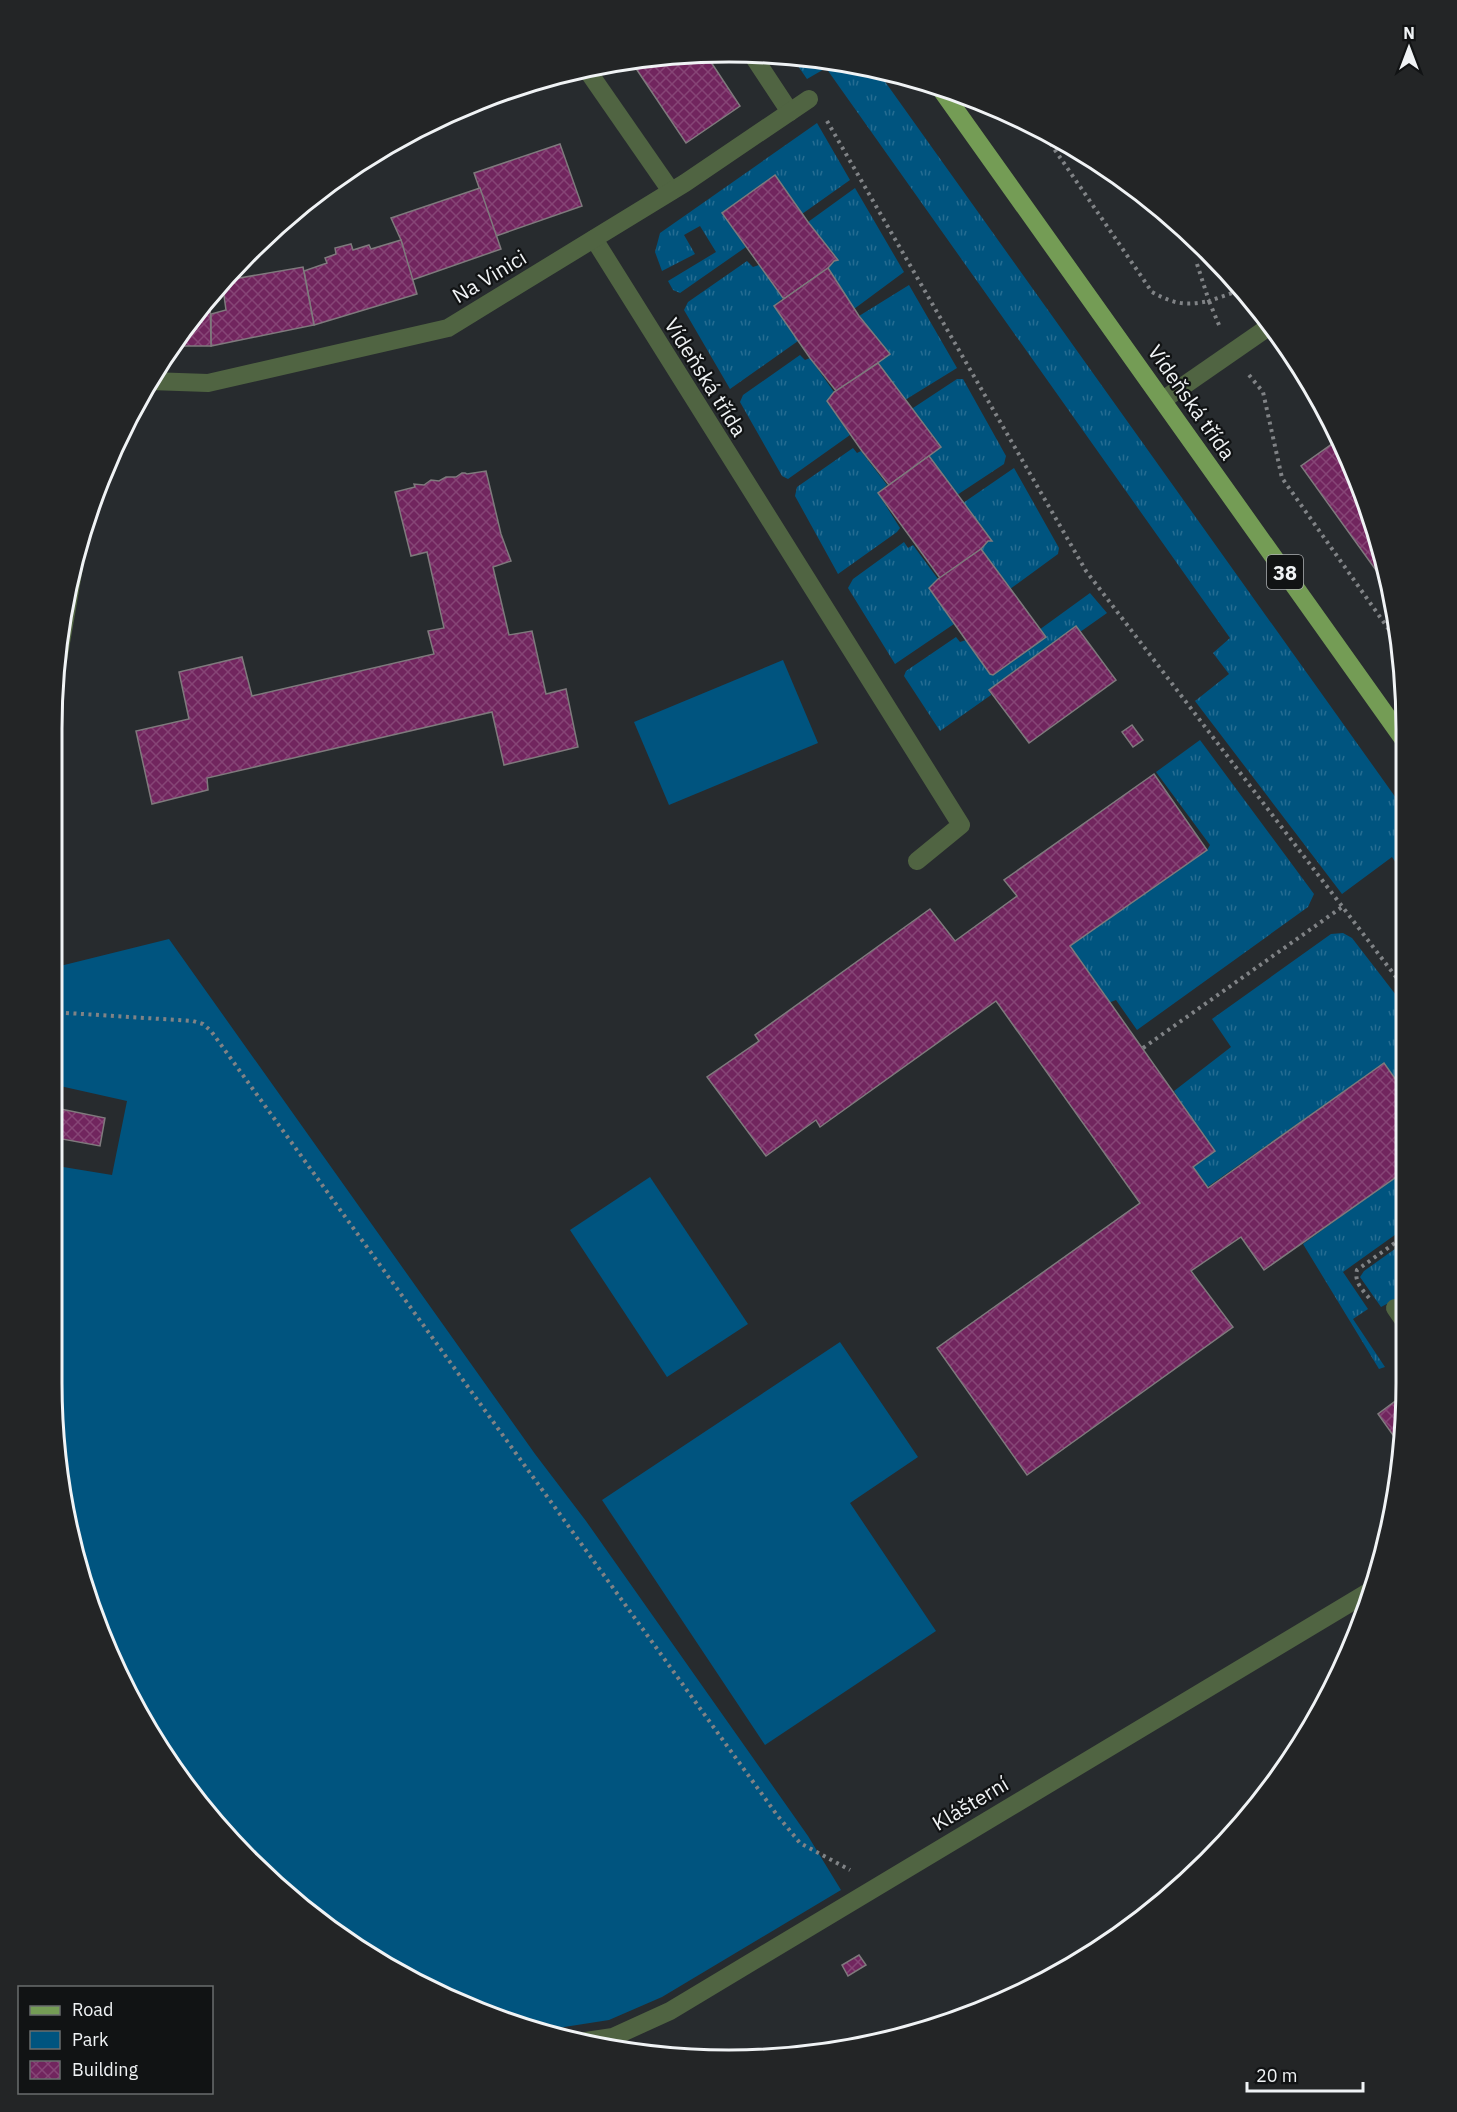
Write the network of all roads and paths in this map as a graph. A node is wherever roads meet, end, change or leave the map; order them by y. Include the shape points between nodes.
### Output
1 (757, 63) edge
2 (591, 76) edge
3 (809, 99) joint
4 (948, 99) edge
5 (790, 112) junction
6 (671, 191) junction
7 (594, 239) junction
8 (1197, 264) dead end
9 (1233, 293) edge
10 (1264, 330) edge
11 (159, 381) edge
12 (1163, 400) junction
13 (1396, 729) edge
14 (917, 861) dead end
15 (1342, 907) junction
16 (1396, 977) edge
17 (62, 1013) edge
18 (1143, 1048) dead end
19 (1360, 1597) edge
20 (856, 1873) dead end
21 (602, 2039) edge

1 - 5 street
2 - 6 street
3 - 5 street, Na Vinici
3 - 15 path via 829,123 1086,571
4 - 12 main road, Vídeňská třída / 38
5 - 6 street, Na Vinici
6 - 7 street, Na Vinici
7 - 11 street, Na Vinici via 447,328 208,383
7 - 14 street, Vídeňská třída via 961,825
8 - 9 path via 1209,301
10 - 12 street
12 - 13 main road, Vídeňská třída / 38
15 - 16 path
15 - 18 path
17 - 20 path via 193,1021 211,1031 777,1815 800,1843
19 - 21 street, Klášterní via 670,2011

